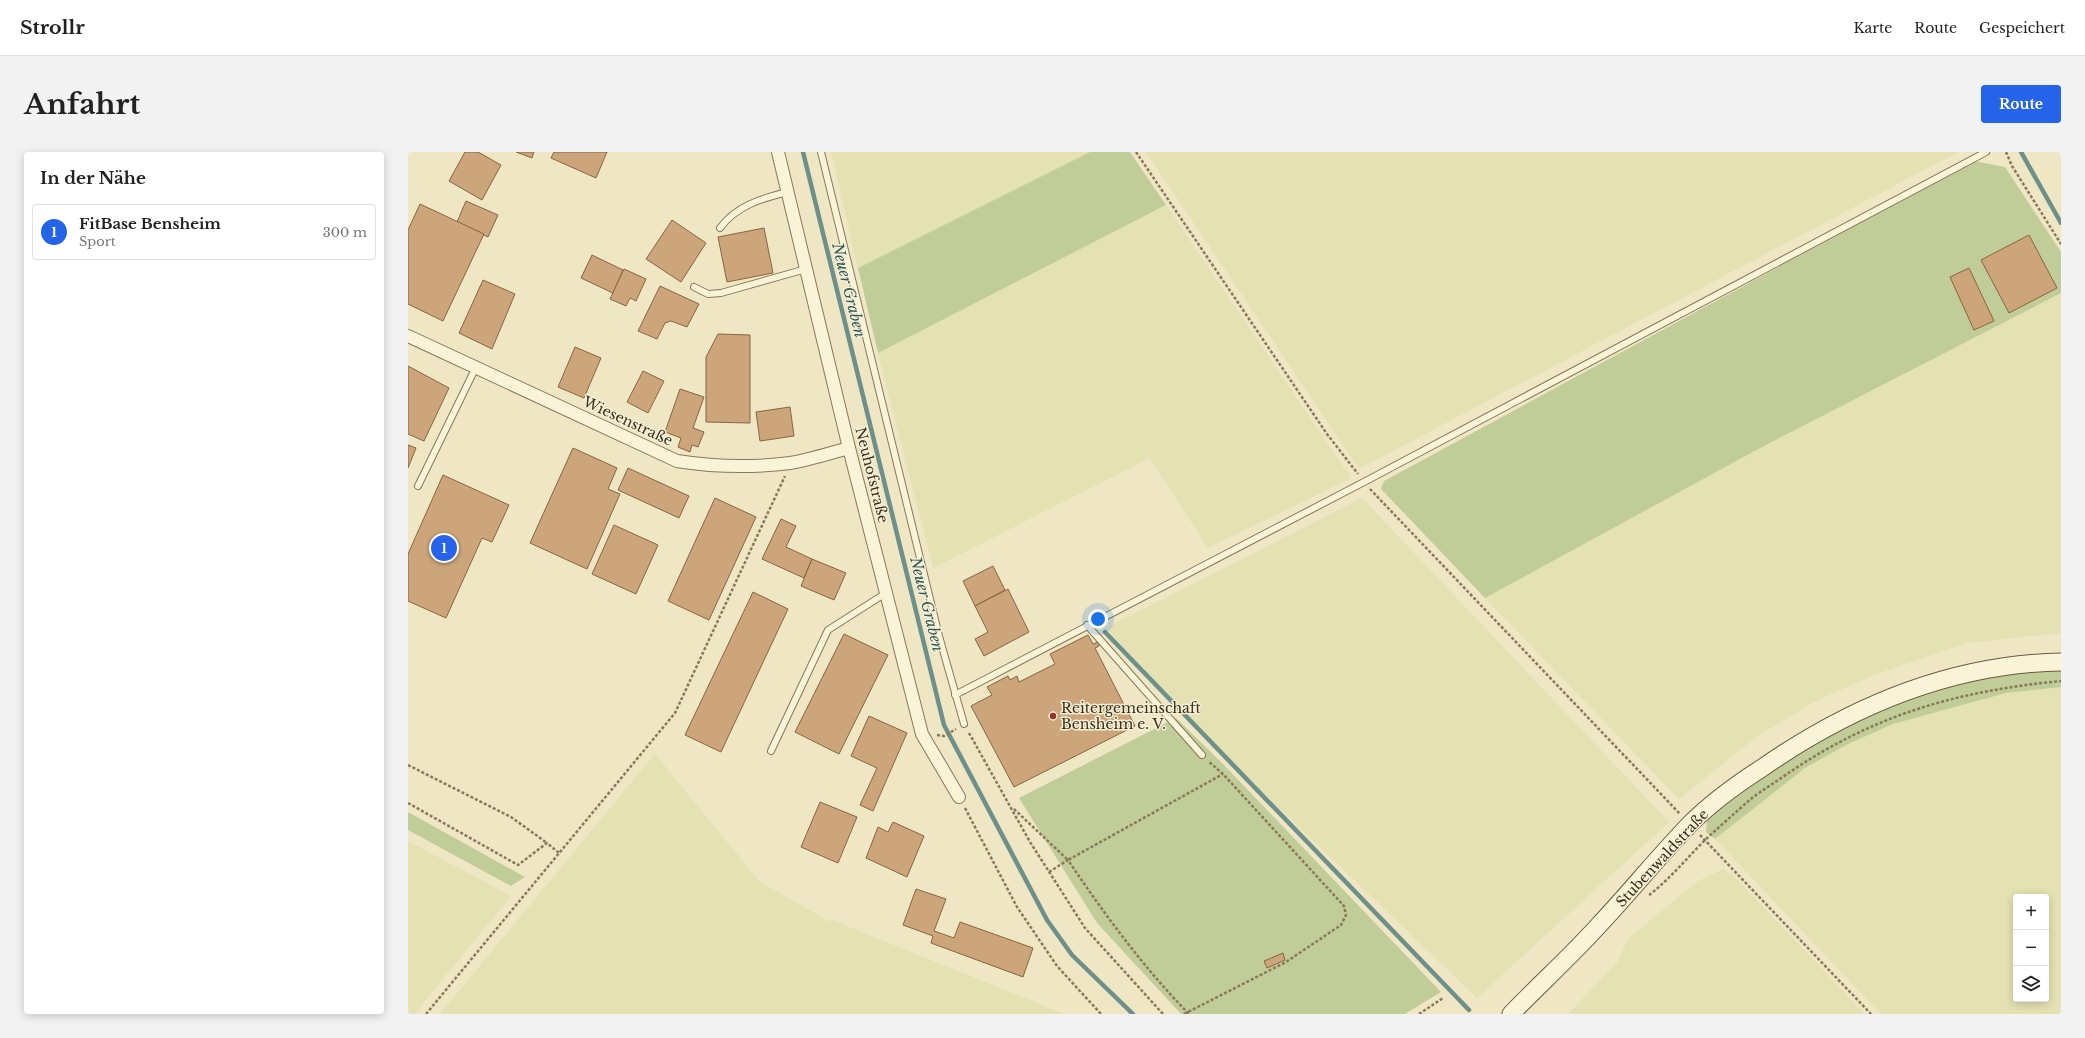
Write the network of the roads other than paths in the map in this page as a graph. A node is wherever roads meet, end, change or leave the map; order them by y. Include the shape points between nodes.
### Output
1 (778, 152) edge
2 (821, 152) edge
3 (1986, 152) edge
4 (788, 192) junction
5 (720, 228) dead end
6 (806, 269) junction
7 (694, 287) dead end
8 (408, 336) edge
9 (476, 367) junction
10 (849, 448) junction
11 (418, 486) dead end
12 (886, 593) junction
13 (1087, 624) junction
14 (2061, 662) edge
15 (955, 695) junction
16 (961, 726) road end
17 (771, 751) dead end
18 (1202, 755) road end
19 (959, 797) road end
20 (1511, 1014) edge

1 - 4 street, Neuhofstraße
2 - 15 lane, Neuhofstraße
3 - 13 lane via 1364,482
4 - 5 lane via 747,205 726,220
4 - 6 street, Neuhofstraße
6 - 7 lane via 721,293 708,294
6 - 10 street, Neuhofstraße
8 - 9 street, Wiesenstraße
9 - 10 street, Wiesenstraße via 677,461 712,467 754,466 791,463
9 - 11 lane
10 - 12 street, Neuhofstraße
12 - 17 lane via 828,630
12 - 19 street, Neuhofstraße via 922,734
13 - 15 lane
13 - 18 lane
14 - 20 street, Stubenwaldstraße via 2002,666 1934,682 1874,704 1822,729 1773,760 1741,782 1690,824 1598,927
15 - 16 lane, Neuhofstraße

